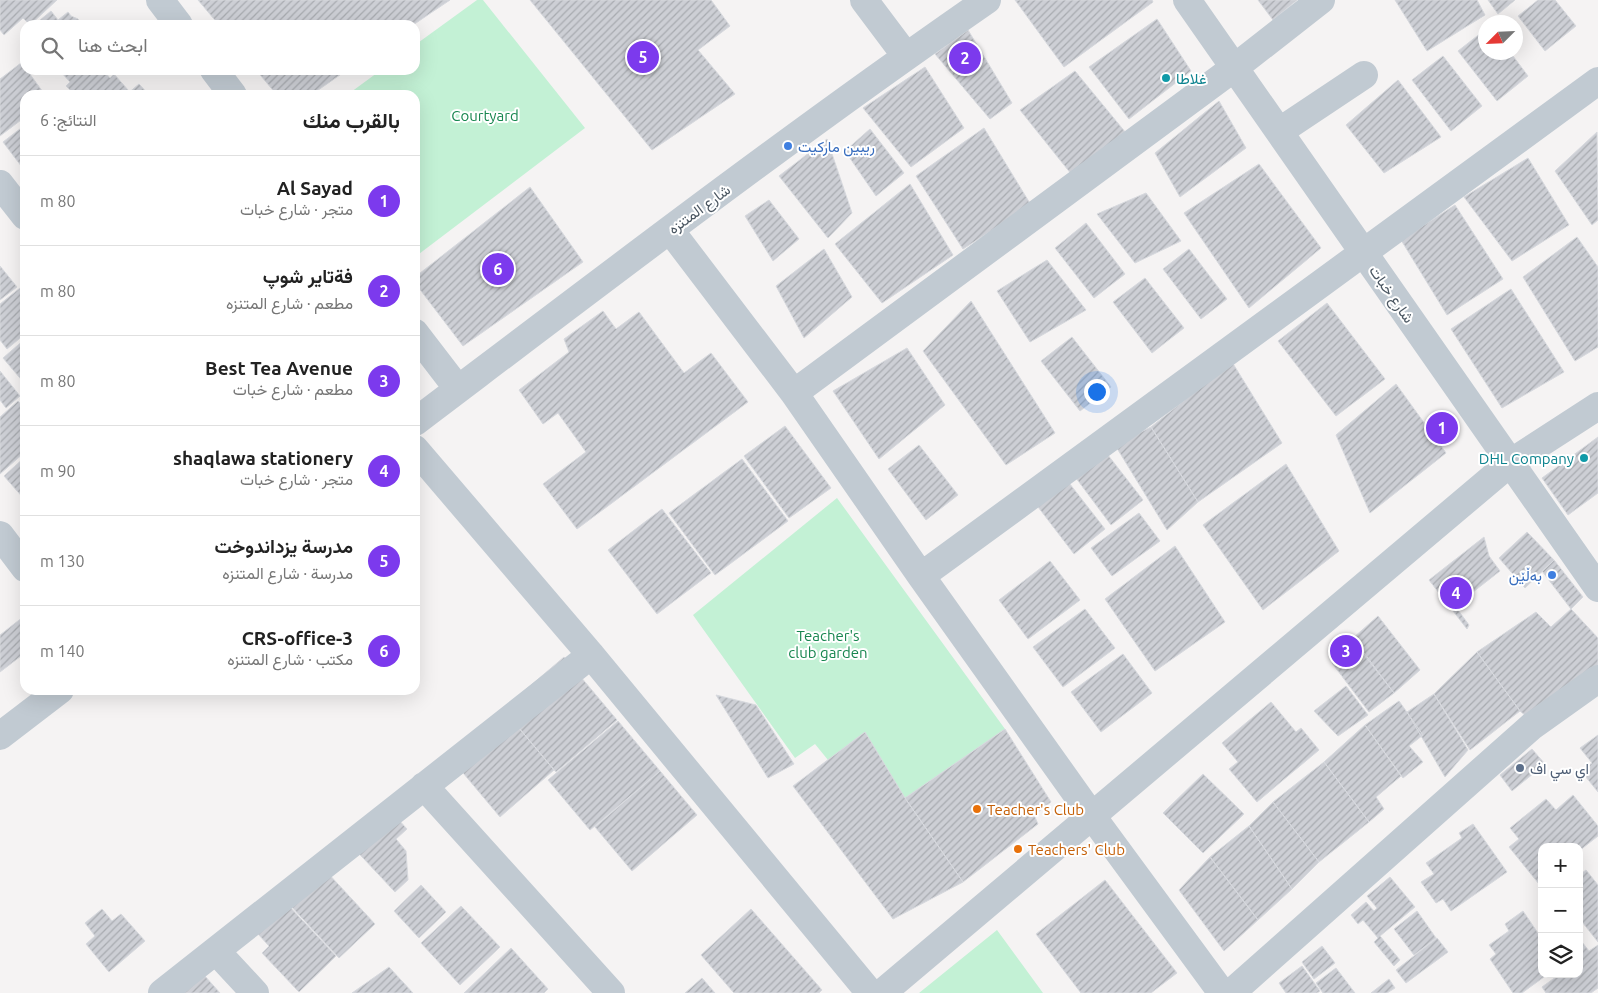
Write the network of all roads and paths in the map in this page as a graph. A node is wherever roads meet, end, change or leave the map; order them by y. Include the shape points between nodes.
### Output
1 (160, 0) edge
2 (864, 0) edge
3 (987, 0) edge
4 (1187, 0) edge
5 (1321, 0) edge
6 (175, 20) edge
7 (906, 56) junction
8 (1234, 68) junction
9 (218, 75) edge
10 (1364, 75) dead end
11 (1598, 81) edge
12 (229, 90) edge
13 (1280, 131) junction
14 (0, 184) edge
15 (20, 210) edge
16 (670, 230) junction
17 (1364, 253) junction
18 (420, 340) edge
19 (458, 389) junction
20 (794, 393) junction
21 (1598, 406) edge
22 (420, 418) edge
23 (420, 455) edge
24 (1510, 463) junction
25 (0, 535) edge
26 (20, 561) edge
27 (921, 576) junction
28 (1598, 588) edge
29 (591, 655) junction
30 (1598, 679) edge
31 (53, 695) edge
32 (0, 736) edge
33 (424, 786) junction
34 (1092, 816) junction
35 (216, 951) junction
36 (162, 993) edge
37 (255, 993) edge
38 (611, 993) edge
39 (870, 993) edge
40 (882, 993) edge
41 (1222, 993) edge
42 (1231, 993) edge

1 - 6 street
2 - 7 street
3 - 7 street, شارع المتنزه
4 - 8 street, شارع خبات
5 - 8 street
7 - 16 street, شارع المتنزه
8 - 13 street, شارع خبات
8 - 20 street
9 - 12 street
10 - 13 street
11 - 17 street
13 - 17 street, شارع خبات
14 - 15 street
16 - 19 street, شارع المتنزه
16 - 20 street
17 - 24 street, شارع خبات
17 - 27 street
18 - 19 street
19 - 22 street, شارع المتنزه
20 - 27 street
21 - 24 street
23 - 29 street
24 - 28 street, شارع خبات
24 - 34 street
25 - 26 street
27 - 34 street
29 - 33 street
29 - 39 street
30 - 42 street via 1532,726
31 - 32 street
33 - 35 street
33 - 38 street
34 - 40 street
34 - 41 street
35 - 36 street
35 - 37 street

